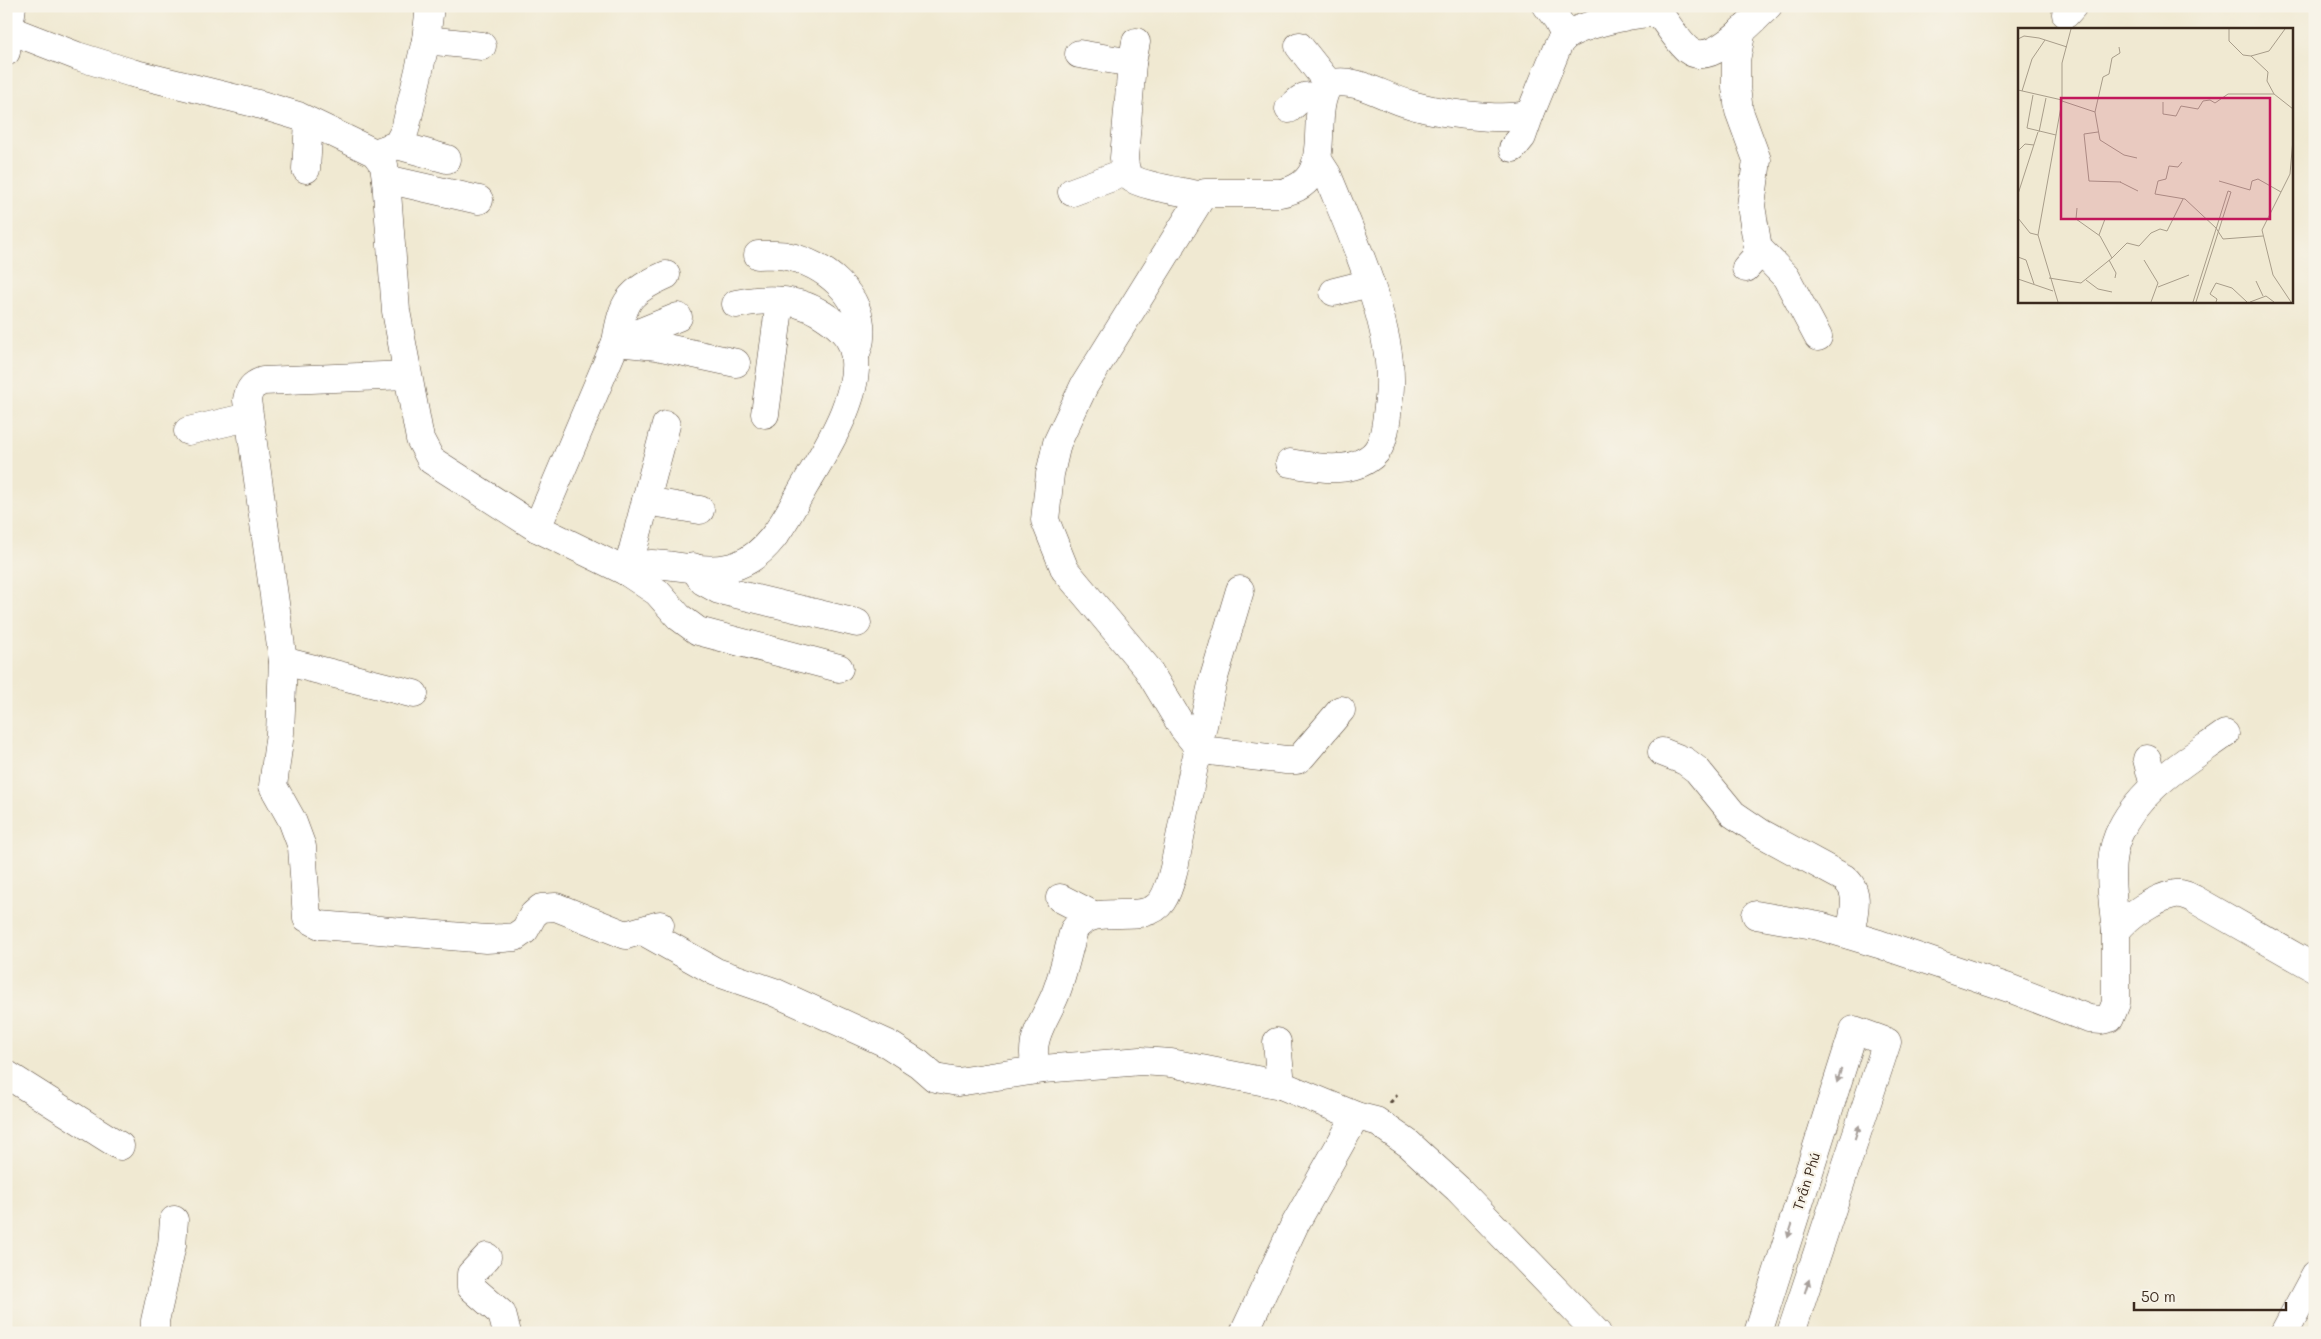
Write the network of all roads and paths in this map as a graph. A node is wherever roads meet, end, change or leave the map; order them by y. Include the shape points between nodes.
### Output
1 (430, 6) edge
2 (1547, 6) edge
3 (1768, 6) edge
4 (9, 24) edge
5 (1742, 30) junction
6 (1566, 36) junction
7 (426, 40) junction
8 (482, 46) dead end
9 (1299, 46) dead end
10 (1079, 54) dead end
11 (1325, 93) junction
12 (1289, 109) dead end
13 (1530, 114) junction
14 (309, 122) junction
15 (1513, 148) dead end
16 (386, 149) junction
17 (447, 159) dead end
18 (1318, 160) junction
19 (306, 169) dead end
20 (1126, 172) junction
21 (386, 179) junction
22 (1072, 192) dead end
23 (1202, 196) junction
24 (479, 200) dead end
25 (758, 255) dead end
26 (666, 275) dead end
27 (1370, 283) junction
28 (1334, 292) dead end
29 (780, 301) junction
30 (736, 304) dead end
31 (678, 317) dead end
32 (1818, 337) dead end
33 (616, 342) junction
34 (855, 357) junction
35 (736, 363) dead end
36 (407, 375) junction
37 (764, 414) dead end
38 (248, 416) junction
39 (666, 425) dead end
40 (188, 431) dead end
41 (1290, 463) dead end
42 (646, 500) junction
43 (700, 510) dead end
44 (537, 528) junction
45 (694, 567) junction
46 (628, 572) junction
47 (1240, 590) dead end
48 (857, 623) dead end
49 (283, 661) junction
50 (839, 668) dead end
51 (414, 694) dead end
52 (1341, 710) dead end
53 (2225, 734) dead end
54 (1197, 749) junction
55 (1662, 752) dead end
56 (2147, 759) dead end
57 (2154, 786) junction
58 (1060, 898) dead end
59 (1093, 916) junction
60 (1756, 916) dead end
61 (2116, 932) junction
62 (1850, 935) junction
63 (2315, 968) edge
64 (1276, 1042) dead end
65 (1043, 1069) junction
66 (6, 1074) edge
67 (1281, 1086) junction
68 (1356, 1116) junction
69 (120, 1146) dead end
70 (174, 1220) dead end
71 (487, 1256) dead end
72 (2315, 1274) edge
73 (155, 1333) edge
74 (507, 1333) edge
75 (1244, 1333) edge
76 (1596, 1333) edge
77 (1758, 1333) edge
78 (1791, 1333) edge
79 (2284, 1333) edge

1 - 7 street
2 - 6 street
3 - 5 street
4 - 14 street via 132,73 258,104
5 - 6 street via 1719,49 1704,55 1688,50 1656,14 1612,20
5 - 32 street via 1736,60 1736,87 1739,111 1757,160 1751,206 1752,258 1786,277
6 - 13 street via 1557,48
7 - 8 street
7 - 16 street via 405,130
9 - 11 street
10 - 20 street via 1134,53 1124,145
11 - 12 street via 1305,96
11 - 13 street via 1345,81 1427,110 1506,117
11 - 18 street
13 - 15 street via 1522,138
14 - 16 street
14 - 19 street
16 - 17 street
16 - 21 street
18 - 23 street via 1310,177 1291,191 1205,193
18 - 27 street via 1327,174
20 - 22 street
20 - 23 street via 1141,182
21 - 24 street
21 - 36 street via 393,289
23 - 54 street via 1084,386 1068,418 1057,443 1050,474 1045,520 1065,570 1148,668
25 - 34 street via 786,256 819,267 845,288 859,319 860,338
26 - 33 street via 642,286 629,301 622,311
27 - 28 street
27 - 41 street via 1387,347 1390,385 1385,432 1378,451 1368,460 1347,466 1330,468
29 - 30 street
29 - 34 street via 810,306 828,318 852,343
29 - 37 street
31 - 33 street
33 - 35 street via 657,346
33 - 44 street
34 - 45 street via 854,377 846,407 776,534 740,564 720,570
36 - 38 street via 263,381 254,384 249,391 246,400
36 - 44 street via 420,438 431,460
38 - 40 street
38 - 49 street
39 - 42 street
42 - 43 street
42 - 46 street
44 - 46 street
45 - 46 street via 652,564 641,565
45 - 48 street via 703,582 719,590
46 - 50 street via 657,592 679,617 698,631
47 - 54 street
49 - 51 street
49 - 65 street via 280,733 272,786 292,820 302,847 307,918 320,925 503,938 515,937 525,930 541,908 556,907 626,936 652,928 716,972 774,992 888,1044 935,1078 958,1082
52 - 54 street via 1297,760
53 - 57 street
54 - 59 street via 1172,876 1162,902 1139,913
55 - 62 street via 1685,761 1697,770 1733,814 1853,884 1856,894
56 - 57 street
57 - 61 street via 2129,816 2117,837 2111,890
58 - 59 street
59 - 65 street via 1085,918 1074,930 1056,993 1037,1035 1035,1061
60 - 62 street via 1819,926
61 - 62 street via 2116,1003 2110,1018 2102,1020 2089,1019 2009,988
61 - 63 street via 2130,916 2164,898 2185,894
64 - 67 street
65 - 67 street via 1161,1063
66 - 69 street
67 - 68 street
68 - 75 street via 1294,1226
68 - 76 street via 1376,1121 1410,1144 1458,1189
70 - 73 street via 172,1245 154,1321
71 - 74 street via 471,1274 471,1287 502,1314
72 - 79 street
78 -> 77 street, Trần Phú via 1887,1042 1854,1030

